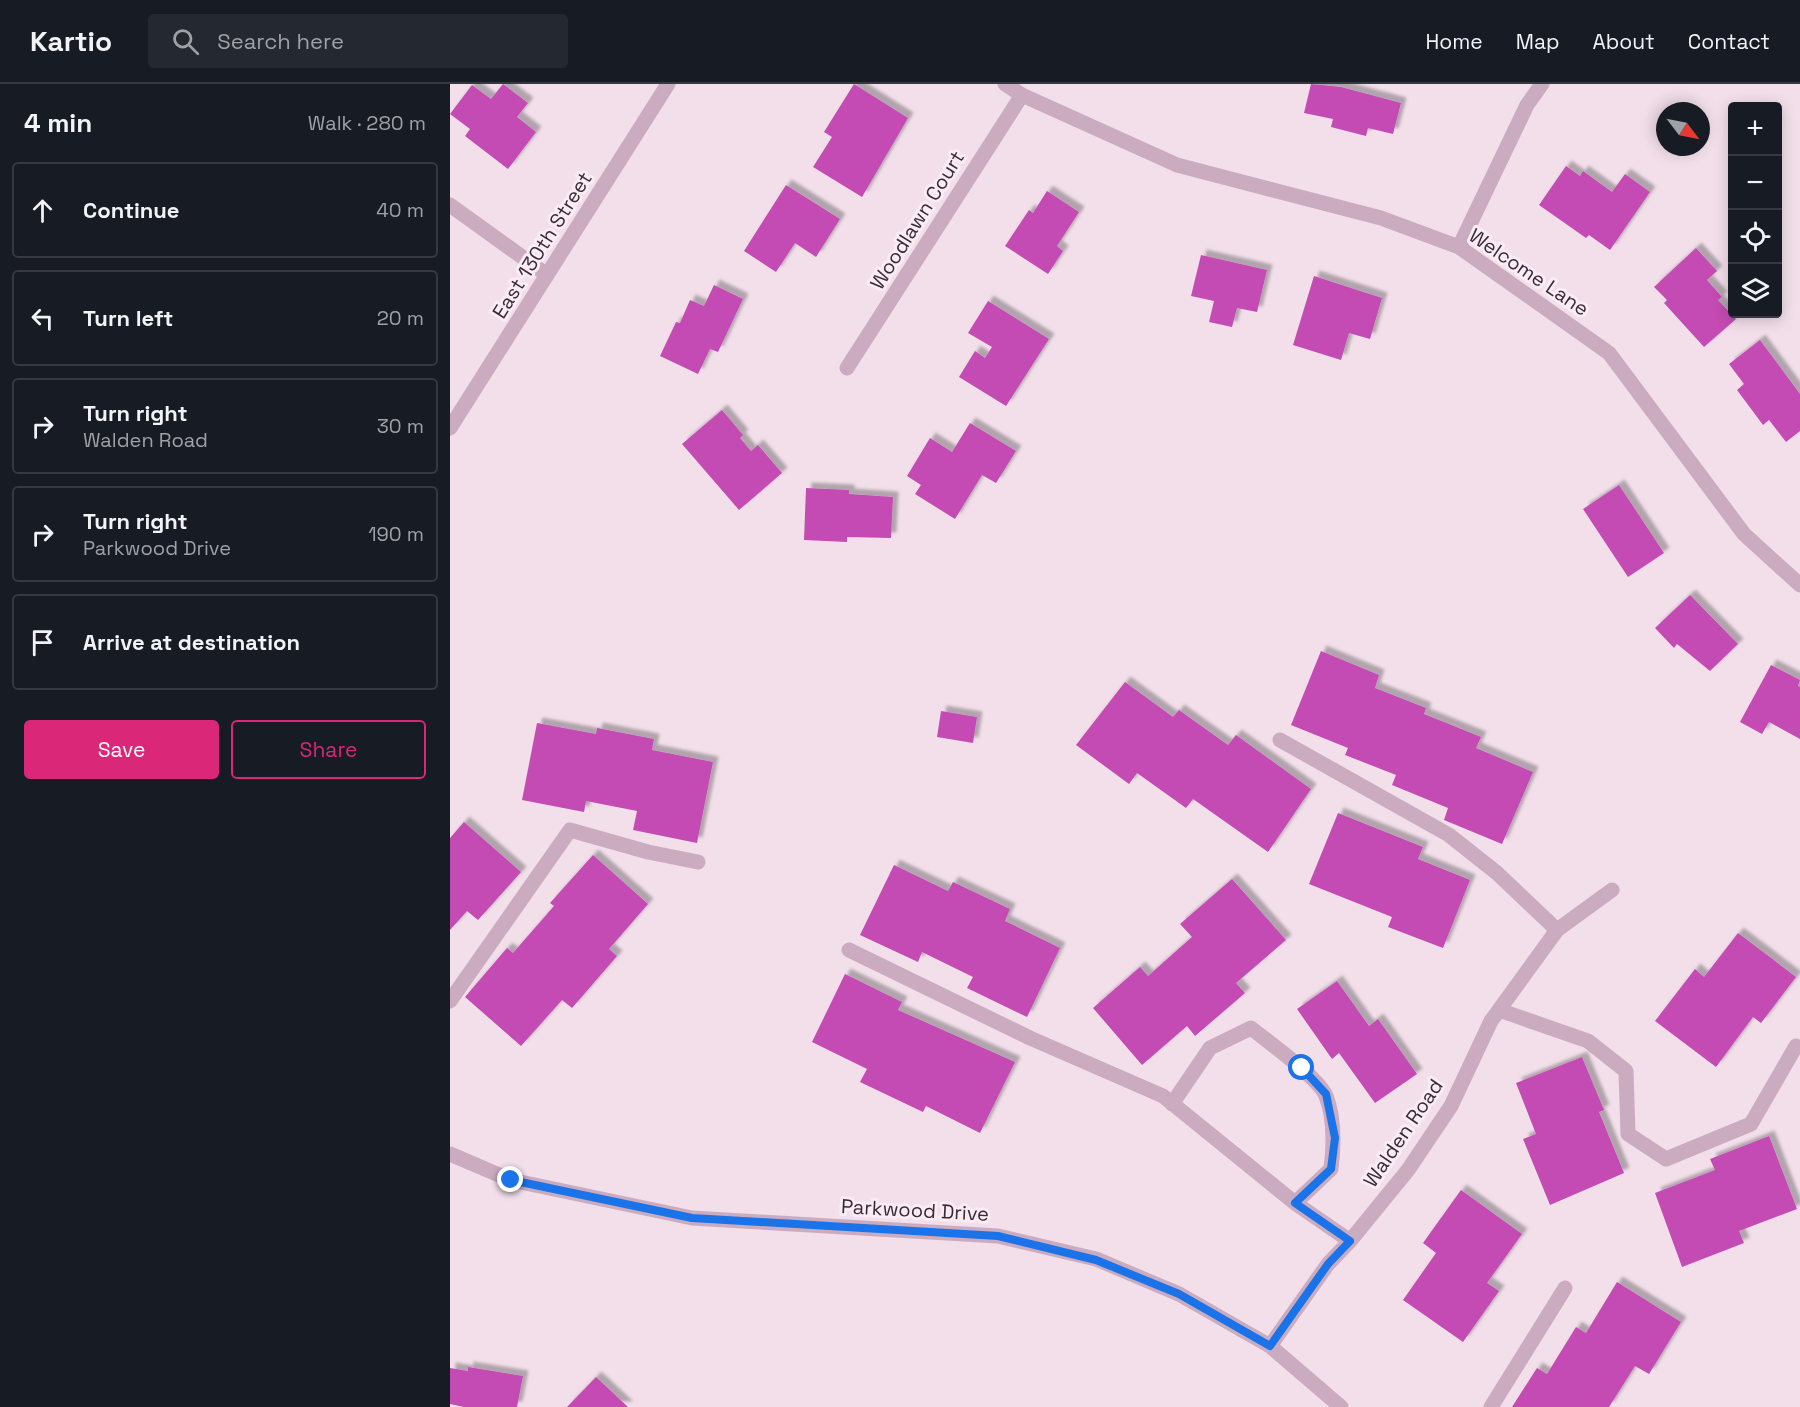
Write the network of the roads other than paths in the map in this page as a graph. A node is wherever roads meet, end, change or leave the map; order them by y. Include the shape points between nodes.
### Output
1 (668, 84) edge
2 (1005, 84) edge
3 (1542, 84) edge
4 (1022, 95) junction
5 (450, 205) edge
6 (1459, 247) junction
7 (547, 275) junction
8 (848, 368) dead end
9 (450, 428) edge
10 (1800, 585) edge
11 (1280, 740) dead end
12 (698, 862) dead end
13 (1612, 890) dead end
14 (1557, 930) junction
15 (849, 950) dead end
16 (450, 1001) edge
17 (1499, 1010) junction
18 (1796, 1046) dead end
19 (1172, 1104) junction
20 (450, 1154) edge
21 (1295, 1203) junction
22 (1350, 1241) junction
23 (1564, 1288) dead end
24 (1270, 1346) junction
25 (1341, 1407) edge
26 (1491, 1407) edge

1 - 7 street, East 130th Street
2 - 4 street, Welcome Lane
3 - 6 street via 1527,105
4 - 6 street, Welcome Lane via 1177,165 1381,218
4 - 8 street, Woodlawn Court
5 - 7 street
6 - 10 street, Welcome Lane via 1609,353 1744,534
7 - 9 street, East 130th Street
11 - 14 street via 1449,835 1497,873
12 - 16 street via 570,830
13 - 14 street, Walden Road
14 - 17 street, Walden Road
15 - 19 street via 1030,1038 1163,1096
17 - 18 street via 1588,1041 1626,1071 1628,1134 1666,1159 1751,1124
17 - 22 street, Walden Road via 1450,1106 1408,1170
19 - 21 street
19 - 21 street via 1210,1048 1251,1028 1302,1068 1326,1094 1335,1138 1331,1169
20 - 24 street, Parkwood Drive via 511,1180 692,1218 998,1236 1096,1260 1179,1294
21 - 22 street
22 - 24 street, Walden Road via 1328,1264
23 - 26 street
24 - 25 street, Parkwood Drive

